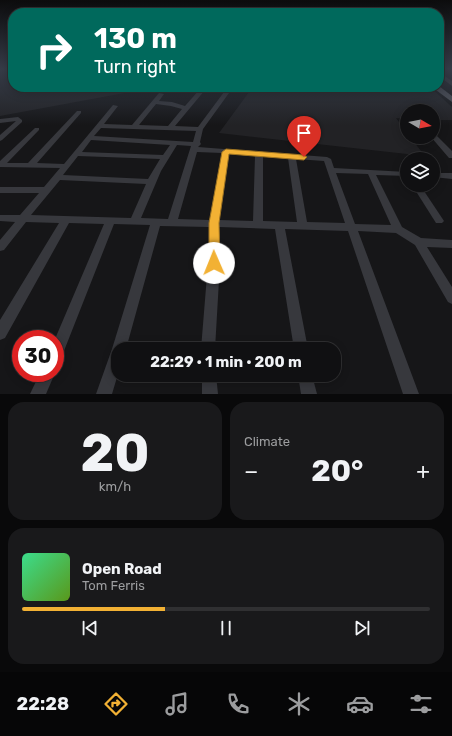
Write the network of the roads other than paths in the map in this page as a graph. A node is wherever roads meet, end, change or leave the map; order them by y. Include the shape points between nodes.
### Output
1 (444, 88) edge
2 (200, 92) edge
3 (442, 92) edge
4 (226, 93) dead end
5 (161, 94) dead end
6 (452, 94) edge
7 (452, 100) edge
8 (155, 102) junction
9 (115, 106) dead end
10 (187, 109) junction
11 (79, 112) dead end
12 (0, 121) edge
13 (99, 126) junction
14 (134, 127) junction
15 (170, 128) junction
16 (200, 129) junction
17 (37, 130) dead end
18 (88, 138) junction
19 (0, 139) edge
20 (175, 143) junction
21 (440, 143) edge
22 (195, 146) junction
23 (226, 152) junction
24 (75, 154) junction
25 (259, 154) junction
26 (292, 156) junction
27 (452, 156) edge
28 (163, 157) junction
29 (0, 165) edge
30 (30, 166) junction
31 (65, 166) junction
32 (331, 170) junction
33 (370, 172) junction
34 (400, 174) edge
35 (448, 175) edge
36 (56, 177) junction
37 (151, 182) junction
38 (452, 184) edge
39 (0, 190) edge
40 (45, 190) junction
41 (420, 192) edge
42 (0, 218) edge
43 (22, 218) junction
44 (66, 219) junction
45 (111, 220) junction
46 (135, 221) junction
47 (439, 221) dead end
48 (156, 222) junction
49 (172, 222) junction
50 (214, 223) junction
51 (258, 224) junction
52 (279, 225) junction
53 (302, 226) junction
54 (351, 227) junction
55 (398, 229) junction
56 (419, 242) junction
57 (452, 244) edge
58 (0, 247) edge
59 (447, 282) edge
60 (452, 298) edge
61 (0, 333) edge
62 (64, 334) edge
63 (121, 342) edge
64 (208, 342) edge
65 (300, 342) edge
66 (111, 373) edge
67 (44, 382) edge
68 (209, 382) edge
69 (307, 382) edge
70 (38, 394) edge
71 (104, 394) edge
72 (210, 394) edge
73 (309, 394) edge
74 (411, 394) edge

1 - 6 main road
2 - 10 street
3 - 7 main road
4 - 16 street
5 - 8 street
8 - 10 street
8 - 14 street
9 - 13 street
10 - 15 street
11 - 30 street
12 - 19 street via 20,121
13 - 14 street
13 - 18 street
14 - 15 street
15 - 16 street
16 - 22 street
17 - 29 street
18 - 20 street
18 - 24 street
20 - 22 street
20 - 28 street
21 - 27 street
22 - 23 street
22 - 49 street
23 - 25 street
23 - 50 street
24 - 28 street
24 - 31 street
25 - 26 street
25 - 51 street
26 - 32 street via 328,159
26 - 53 street
28 - 37 street
29 - 30 street
30 - 31 street
31 - 36 street
32 - 33 street
32 - 54 street
33 - 34 street
33 - 55 street
35 - 38 street
36 - 37 street
36 - 40 street
37 - 46 street
39 - 40 street
40 - 43 street
41 - 47 street
42 - 43 street
43 - 44 street
43 - 58 street
44 - 45 street
44 - 61 street
45 - 46 street
45 - 62 street
46 - 48 street
48 - 49 street
48 - 63 street
49 - 50 street
50 - 51 street
50 - 64 street
51 - 52 street
52 - 53 street
52 - 65 street
53 - 54 street
54 - 55 street
54 - 74 street
55 - 56 street
56 - 57 street
56 - 59 street
59 - 60 street
66 - 71 street
67 - 70 street
68 - 72 street
69 - 73 street

